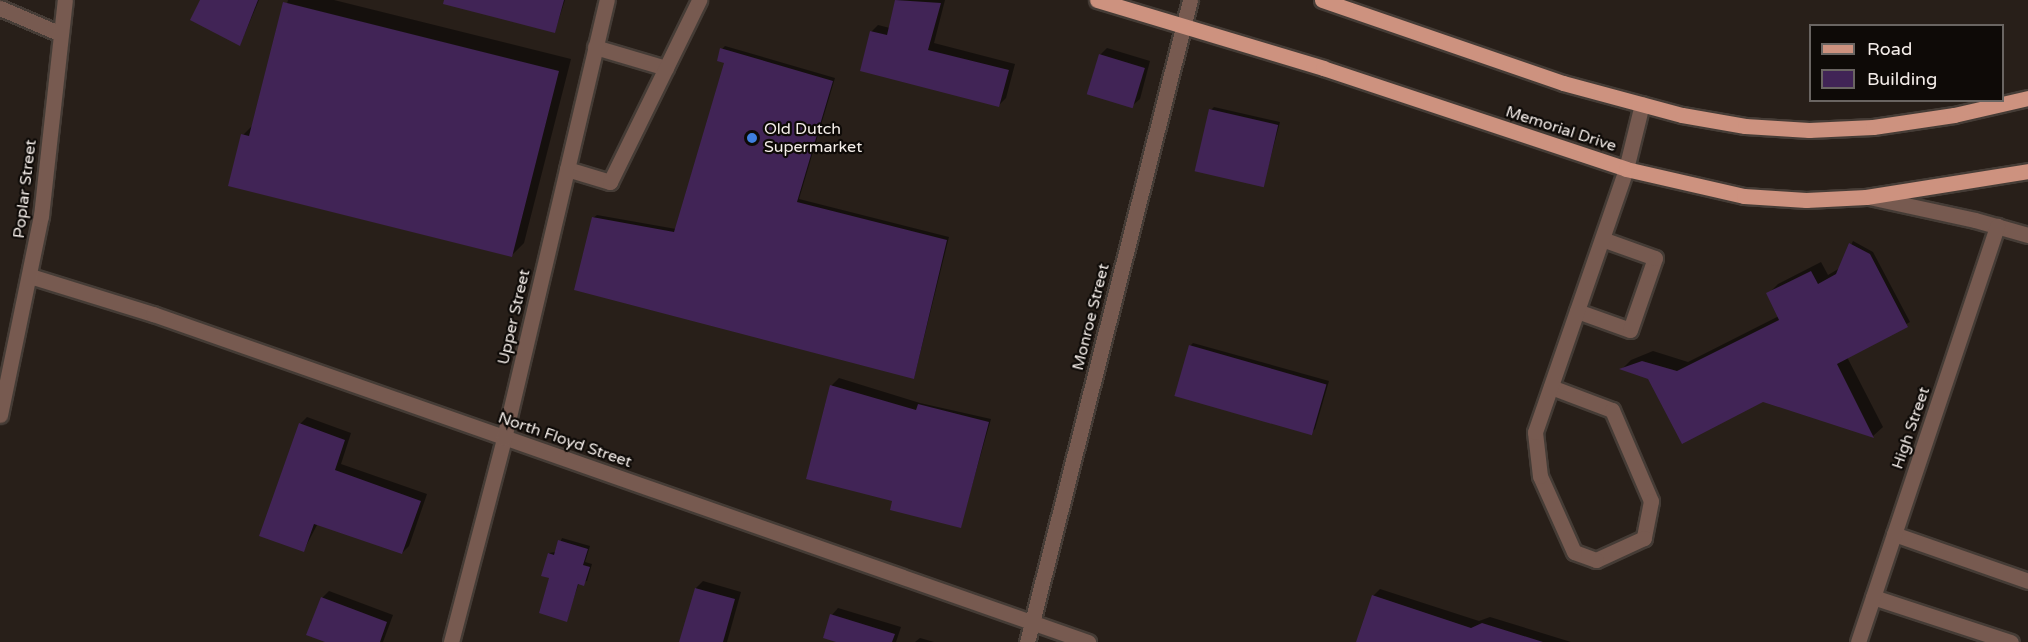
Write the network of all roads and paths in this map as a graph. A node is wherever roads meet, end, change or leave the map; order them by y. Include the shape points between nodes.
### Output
1 (65, 0) edge
2 (607, 0) edge
3 (699, 0) edge
4 (1097, 0) edge
5 (1190, 0) edge
6 (1322, 0) edge
7 (0, 8) edge
8 (1184, 25) junction
9 (61, 34) junction
10 (596, 47) junction
11 (666, 68) junction
12 (2028, 98) edge
13 (1642, 104) junction
14 (567, 169) junction
15 (1626, 169) junction
16 (2028, 171) edge
17 (1866, 197) junction
18 (1997, 226) junction
19 (2028, 235) edge
20 (1602, 239) junction
21 (30, 276) junction
22 (1577, 311) junction
23 (5, 372) edge
24 (1551, 387) junction
25 (0, 415) edge
26 (504, 438) junction
27 (1894, 534) junction
28 (2028, 580) edge
29 (1873, 597) junction
30 (1032, 622) junction
31 (451, 642) edge
32 (1027, 642) edge
33 (1088, 642) edge
34 (1858, 642) edge
35 (2012, 642) edge

1 - 9 street, Poplar Street
2 - 10 street, Upper Street
3 - 11 street
4 - 8 main road, Memorial Drive
5 - 8 street, Monroe Street
6 - 13 main road via 1563,83
7 - 9 street
8 - 15 main road, Memorial Drive
8 - 30 street, Monroe Street
9 - 21 street, Poplar Street via 42,216
10 - 11 street
10 - 14 street, Upper Street
11 - 14 street via 610,182
12 - 13 main road via 1954,115 1873,127 1809,130 1745,126
13 - 15 street
14 - 26 street, Upper Street
15 - 17 main road, Memorial Drive via 1744,196 1806,200
15 - 20 street
16 - 17 main road, Memorial Drive
17 - 18 street
18 - 19 street
18 - 27 street, High Street
20 - 22 street
20 - 22 street via 1655,258 1630,330
21 - 23 street, Poplar Street
21 - 26 street, North Floyd Street via 153,314
22 - 24 street
23 - 25 street, Poplar Street
24 - 24 street via 1535,432 1539,476 1574,552 1596,560 1644,538 1651,501 1612,410
26 - 30 street, North Floyd Street
26 - 31 street, Upper Street
27 - 28 street
27 - 29 street, High Street
29 - 34 street, High Street
29 - 35 street
30 - 32 street, Monroe Street
30 - 33 street, North Floyd Street

